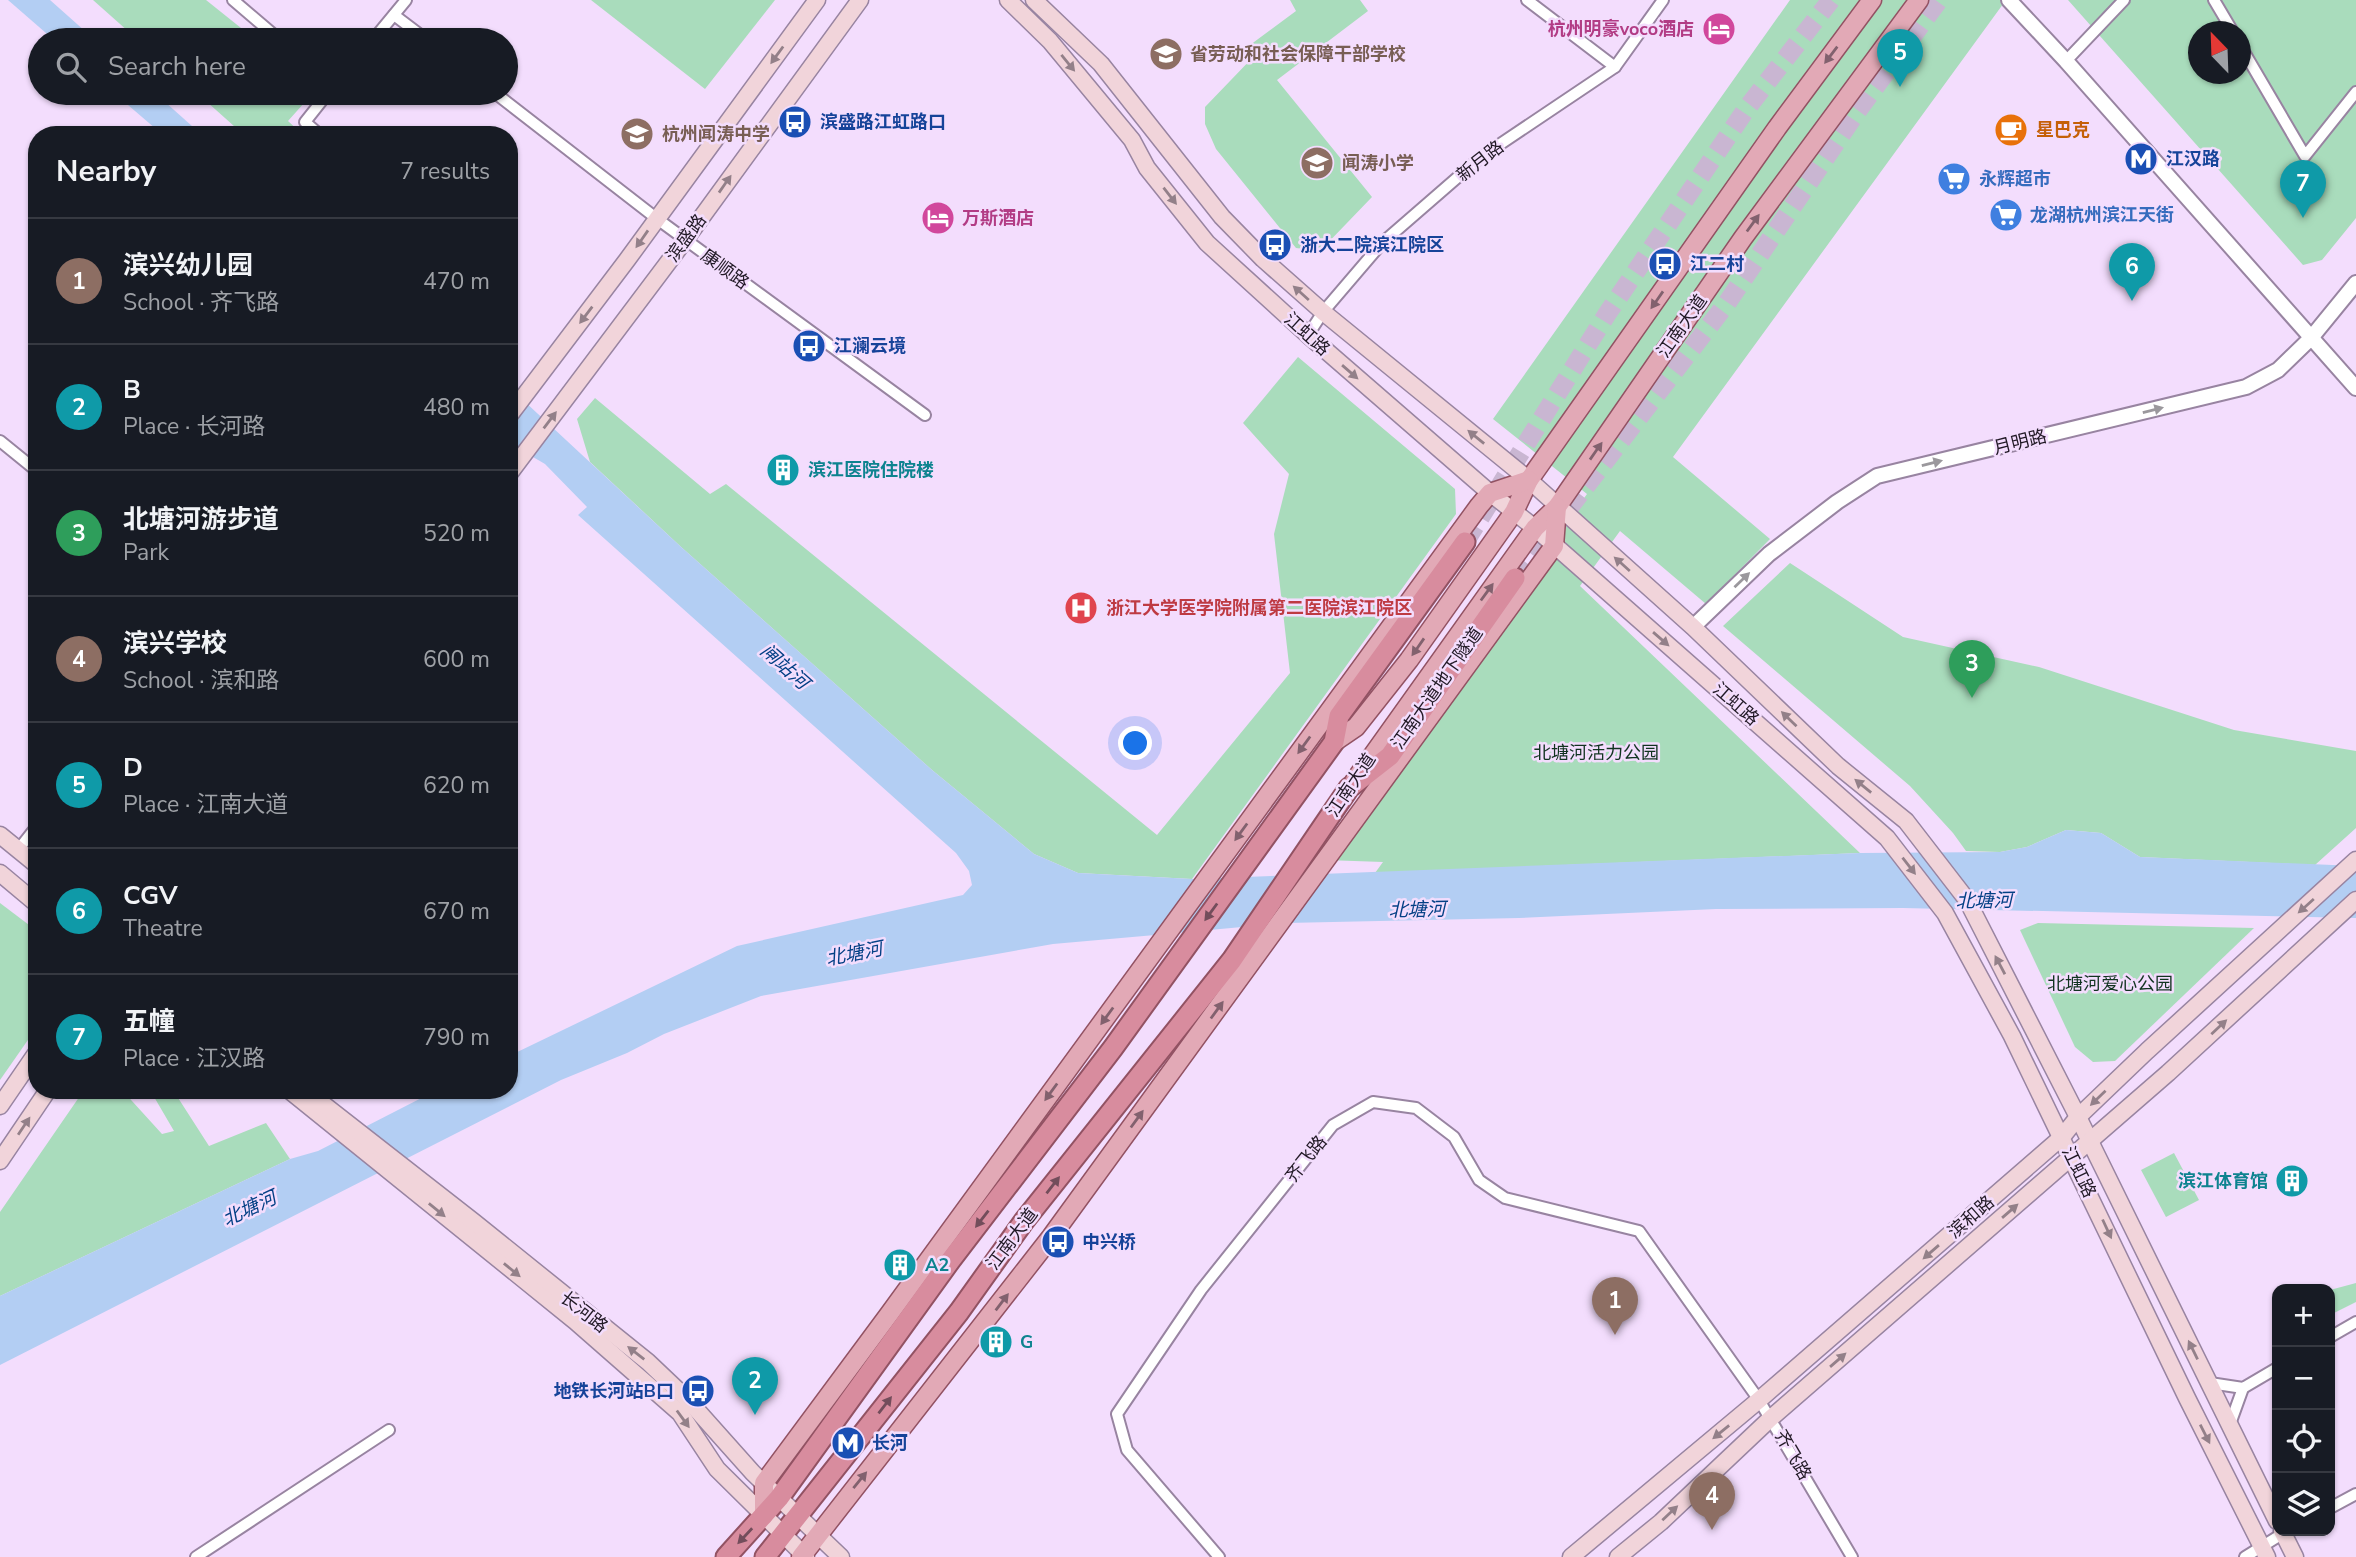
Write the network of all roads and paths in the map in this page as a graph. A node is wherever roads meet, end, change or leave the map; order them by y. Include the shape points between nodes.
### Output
1 (233, 0) edge
2 (406, 0) edge
3 (817, 0) edge
4 (860, 0) edge
5 (1008, 0) edge
6 (1034, 0) edge
7 (1527, 0) edge
8 (1663, 0) edge
9 (1872, 0) edge
10 (1919, 0) edge
11 (2009, 0) edge
12 (2124, 0) edge
13 (2214, 0) edge
14 (394, 15) junction
15 (2226, 21) edge
16 (266, 28) edge
17 (383, 28) edge
18 (411, 28) edge
19 (2066, 61) junction
20 (2251, 62) edge
21 (1615, 67) junction
22 (2356, 92) edge
23 (318, 105) edge
24 (510, 105) edge
25 (310, 126) edge
26 (656, 218) junction
27 (685, 240) junction
28 (2356, 284) edge
29 (1323, 313) junction
30 (1308, 335) junction
31 (2311, 338) junction
32 (2356, 388) edge
33 (518, 404) edge
34 (925, 415) dead end
35 (0, 441) edge
36 (518, 462) edge
37 (28, 464) edge
38 (1529, 480) junction
39 (1490, 493) junction
40 (1557, 507) junction
41 (1514, 512) junction
42 (1535, 528) junction
43 (1465, 542) tunnel mouth
44 (1554, 546) junction
45 (1515, 578) tunnel mouth
46 (1693, 627) junction
47 (1334, 743) junction
48 (1349, 789) junction
49 (0, 835) edge
50 (28, 837) edge
51 (18, 850) junction
52 (28, 858) edge
53 (2356, 860) edge
54 (0, 874) edge
55 (28, 897) edge
56 (2356, 900) edge
57 (28, 1065) edge
58 (42, 1099) edge
59 (301, 1099) edge
60 (316, 1099) edge
61 (0, 1106) edge
62 (2078, 1117) junction
63 (2062, 1137) junction
64 (2089, 1142) junction
65 (2072, 1157) junction
66 (0, 1161) edge
67 (466, 1225) junction
68 (897, 1318) junction
69 (2356, 1322) edge
70 (949, 1324) junction
71 (2335, 1334) edge
72 (970, 1344) junction
73 (2272, 1371) edge
74 (2210, 1383) junction
75 (2242, 1388) junction
76 (1759, 1400) junction
77 (1771, 1418) junction
78 (2230, 1424) junction
79 (389, 1430) dead end
80 (764, 1483) junction
81 (2356, 1494) edge
82 (779, 1498) junction
83 (2335, 1505) edge
84 (2272, 1509) edge
85 (764, 1516) junction
86 (797, 1516) junction
87 (817, 1533) junction
88 (784, 1535) junction
89 (2277, 1536) edge
90 (2285, 1536) edge
91 (2264, 1552) edge
92 (803, 1556) edge
93 (196, 1557) edge
94 (726, 1557) edge
95 (765, 1557) edge
96 (841, 1557) edge
97 (1219, 1557) edge
98 (1571, 1557) edge
99 (1618, 1557) edge
100 (1852, 1557) edge
101 (2245, 1557) edge
102 (2295, 1557) edge

1 - 16 street
2 - 14 street
3 -> 26 main road, 滨盛路
27 -> 4 main road, 滨盛路
5 -> 30 main road, 江虹路 via 1050,41 1132,140 1147,168 1207,243
29 -> 6 main road, 江虹路 via 1222,216 1101,64
7 - 21 street
8 - 21 street, 新月路
9 -> 38 main road, 江南大道
40 -> 10 main road, 江南大道 via 1743,238
11 - 19 street
12 - 19 street
13 - 15 street
14 - 17 street
14 - 18 street
19 - 31 street
20 - 22 street via 2305,156
21 - 29 street, 新月路 via 1481,157 1382,243
23 - 25 street via 305,122
24 - 26 street, 康顺路
26 - 27 street, 康顺路
26 -> 33 main road, 滨盛路
27 - 34 street, 康顺路
36 -> 27 main road, 滨盛路
28 - 31 street, 月明路
29 - 30 street, 新月路
38 -> 29 main road, 江虹路
30 -> 39 main road, 江虹路
31 - 32 street
46 -> 31 street, 月明路 via 1769,554 1877,476 2246,387 2278,370
35 - 37 street
38 - 39 main road
38 - 40 main road, 江虹路
38 - 41 main road, 江南大道
39 - 41 main road, 江虹路
39 -> 68 main road via 1092,1037
40 - 42 main road, 江南大道
40 - 44 main road
46 -> 40 main road, 江虹路
41 - 42 main road, 江虹路
41 -> 47 main road, 江南大道 via 1409,660 1356,727
42 - 44 main road, 江虹路
48 -> 42 main road, 江南大道
43 - 47 highway via 1339,716
44 -> 63 main road, 江虹路 via 1887,838 1945,914
72 -> 44 main road
45 - 48 highway, 江南大道地下隧道 via 1390,756
62 -> 46 main road, 江虹路 via 1967,900 1906,821 1838,766
47 -> 68 highway, 江南大道 via 1113,1048
70 -> 48 highway, 江南大道 via 1024,1221 1232,960
49 - 51 main road
50 - 51 street
51 - 52 main road
53 -> 62 main road, 滨和路
54 - 55 main road
64 -> 56 main road, 滨和路
57 - 61 main road
66 -> 58 main road
59 -> 67 main road, 长河路
60 - 67 main road, 长河路
62 - 63 main road, 滨和路
62 - 64 main road, 江虹路
63 - 65 main road, 江虹路
63 -> 76 main road, 滨和路
64 - 65 main road, 滨和路
74 -> 64 main road, 江虹路
77 -> 65 main road, 滨和路
65 -> 91 main road, 江虹路
80 -> 67 main road, 长河路 via 648,1362
67 -> 85 main road, 长河路 via 680,1413 717,1469
68 - 80 main road
68 - 82 highway, 江南大道
69 - 71 street
70 - 72 main road
86 -> 70 highway, 江南大道
87 -> 72 main road
73 - 75 street
74 - 75 street
74 - 78 main road, 江虹路
75 - 78 street
76 - 77 street, 齐飞路
76 - 97 street, 齐飞路 via 1639,1231 1506,1198 1479,1180 1454,1137 1416,1108 1373,1102 1333,1125 1201,1290 1117,1414 1127,1450
76 -> 98 main road, 滨和路
99 -> 77 main road, 滨和路
77 - 100 street, 齐飞路
78 - 84 main road, 江虹路
79 - 93 street
80 - 82 main road, 长河路
80 - 85 main road
81 - 83 street
82 - 85 highway, 江南大道
82 - 86 main road, 长河路
85 - 88 main road, 长河路
85 -> 94 highway, 江南大道
86 - 87 main road, 长河路
86 - 88 highway, 江南大道
87 - 92 main road
87 - 96 main road, 长河路
88 - 92 main road, 长河路
88 - 95 highway, 江南大道
89 - 91 street
90 - 102 main road, 江虹路
91 - 101 street

